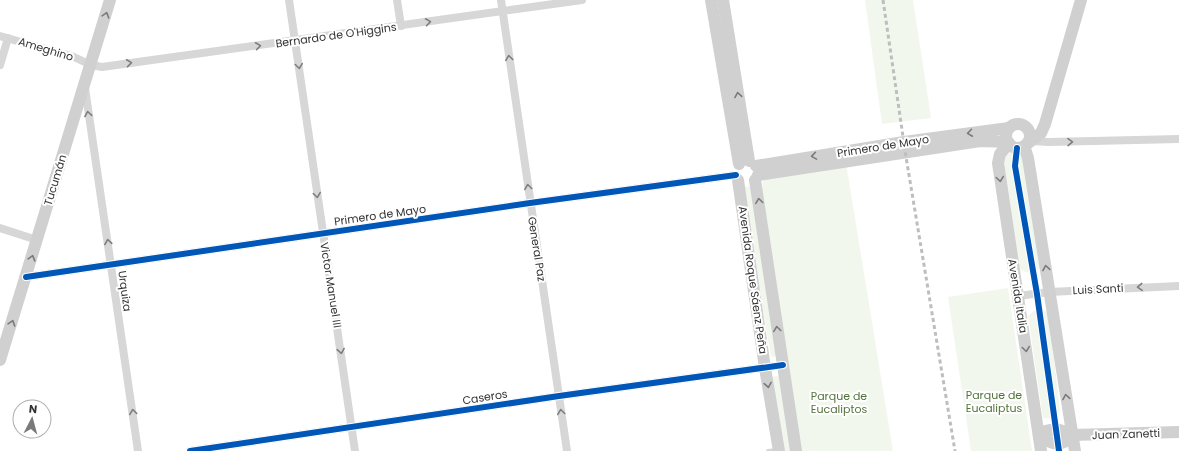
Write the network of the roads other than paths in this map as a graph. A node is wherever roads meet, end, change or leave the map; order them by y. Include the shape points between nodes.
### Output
1 (110, 0) edge
2 (289, 0) edge
3 (397, 0) edge
4 (501, 0) edge
5 (582, 0) edge
6 (711, 0) edge
7 (723, 0) edge
8 (1080, 0) edge
9 (502, 12) junction
10 (401, 26) junction
11 (4, 37) edge
12 (724, 40) junction
13 (295, 41) junction
14 (0, 65) edge
15 (91, 65) junction
16 (84, 86) junction
17 (1048, 108) junction
18 (1015, 126) junction
19 (1179, 139) edge
20 (1008, 143) junction
21 (1027, 144) junction
22 (848, 156) junction
23 (748, 172) junction
24 (530, 203) junction
25 (0, 228) edge
26 (323, 233) junction
27 (37, 240) junction
28 (111, 265) junction
29 (26, 277) junction
30 (1179, 286) edge
31 (1049, 292) junction
32 (1018, 296) junction
33 (0, 360) edge
34 (783, 366) junction
35 (765, 368) junction
36 (559, 396) junction
37 (352, 427) junction
38 (1179, 432) edge
39 (1072, 435) junction
40 (1039, 437) junction
41 (775, 450) edge
42 (138, 451) edge
43 (190, 451) edge
44 (356, 451) edge
45 (567, 451) edge
46 (796, 451) edge
47 (1041, 451) edge
48 (1075, 451) edge

15 -> 1 street, Tucumán
2 - 13 street, Victor Manuel III
3 - 10 street
4 - 9 street, General Paz
5 - 9 street, Bernardo de O'Higgins
6 - 12 street, Avenida Roque Sáenz Peña
7 - 12 street, Avenida Roque Sáenz Peña
8 - 17 street
10 -> 9 street, Bernardo de O'Higgins
24 -> 9 street, General Paz
10 - 13 street, Bernardo de O'Higgins
11 - 14 street
11 - 15 street, Ameghino via 74,57
12 - 23 street, Avenida Roque Sáenz Peña
15 -> 13 street, Bernardo de O'Higgins via 102,67
13 -> 26 street, Victor Manuel III
15 - 16 street, Tucumán
16 - 27 street, Tucumán
28 -> 16 street, Urquiza
17 - 18 street via 1034,123
17 - 21 street via 1041,133
18 - 20 street via 1006,135
18 - 21 street via 1025,126 1030,132
18 -> 22 street, Primero de Mayo
21 -> 19 street
20 - 21 street via 1017,148
20 - 22 street, Primero de Mayo via 980,141
20 -> 32 street, Avenida Italia via 1000,154 998,163
31 -> 21 street
22 - 23 street, Primero de Mayo
23 - 24 street, Primero de Mayo
34 -> 23 street, Avenida Roque Sáenz Peña
23 - 35 street, Avenida Roque Sáenz Peña
24 - 26 street, Primero de Mayo
24 - 36 street, General Paz
25 - 27 street
26 - 28 street, Primero de Mayo
26 -> 37 street, Victor Manuel III
29 -> 27 street, Tucumán
28 - 29 street, Primero de Mayo
42 -> 28 street, Urquiza
33 -> 29 street, Tucumán
30 -> 31 street, Luis Santi
31 - 32 street, Luis Santi
39 -> 31 street
32 -> 40 street, Avenida Italia
34 - 35 street, Caseros
34 - 46 street, Avenida Roque Sáenz Peña
35 - 36 street, Caseros
35 -> 41 street, Avenida Roque Sáenz Peña
36 - 37 street, Caseros
45 -> 36 street, General Paz
37 - 43 street, Caseros
37 - 44 street, Victor Manuel III
38 - 39 street, Juan Zanetti
39 - 40 street, Juan Zanetti via 1067,442 1058,444
39 - 48 street
40 - 47 street, Avenida Italia

